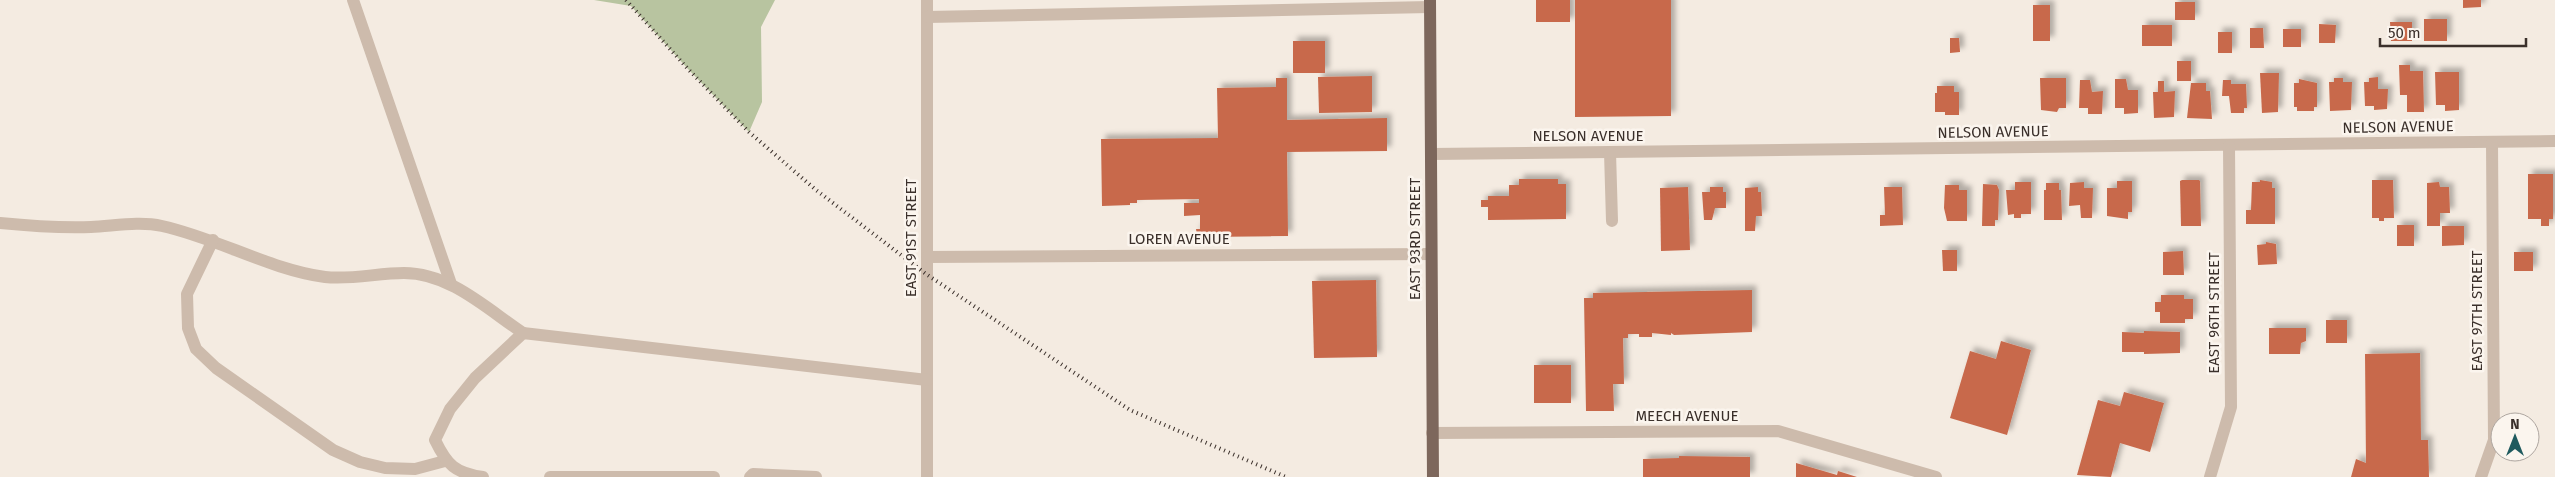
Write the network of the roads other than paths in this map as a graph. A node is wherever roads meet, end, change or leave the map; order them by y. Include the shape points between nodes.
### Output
1 (353, 0) edge
2 (926, 0) edge
3 (1430, 3) edge
4 (926, 17) junction
5 (2555, 142) edge
6 (2492, 143) junction
7 (2229, 146) junction
8 (1610, 152) junction
9 (1430, 154) junction
10 (1612, 221) dead end
11 (0, 223) edge
12 (213, 240) junction
13 (1431, 254) junction
14 (928, 257) junction
15 (450, 284) junction
16 (523, 333) junction
17 (927, 380) junction
18 (1432, 433) junction
19 (445, 461) junction
20 (483, 477) edge
21 (550, 477) edge
22 (714, 477) edge
23 (750, 477) edge
24 (816, 477) edge
25 (927, 477) edge
26 (1433, 477) edge
27 (1936, 477) edge
28 (2210, 477) edge
29 (2481, 477) edge

1 - 15 street
2 - 4 street, EAST 91ST STREET
3 - 4 street
3 - 9 main road, EAST 93RD STREET
4 - 14 street, EAST 91ST STREET
5 - 6 street, NELSON AVENUE
6 - 7 street, NELSON AVENUE
6 - 29 street, EAST 97TH STREET via 2494,440
7 - 8 street, NELSON AVENUE
7 - 28 street, EAST 96TH STREET via 2231,408
8 - 9 street, NELSON AVENUE
8 - 10 street
9 - 13 main road, EAST 93RD STREET
11 - 12 street via 37,227 151,225
12 - 15 street via 288,268 325,277 404,273 430,275
12 - 19 street via 187,294 188,328 196,349 216,368 333,450 360,462 386,468 415,469
13 - 14 street, LOREN AVENUE
13 - 18 main road, EAST 93RD STREET
14 - 17 street, EAST 91ST STREET
15 - 16 street
16 - 17 street
16 - 19 street via 475,378 450,409 435,440
17 - 25 street, EAST 91ST STREET
18 - 26 main road, EAST 93RD STREET
18 - 27 street, MEECH AVENUE via 1778,432
19 - 20 street via 464,474
21 - 22 street
23 - 24 street via 753,474

